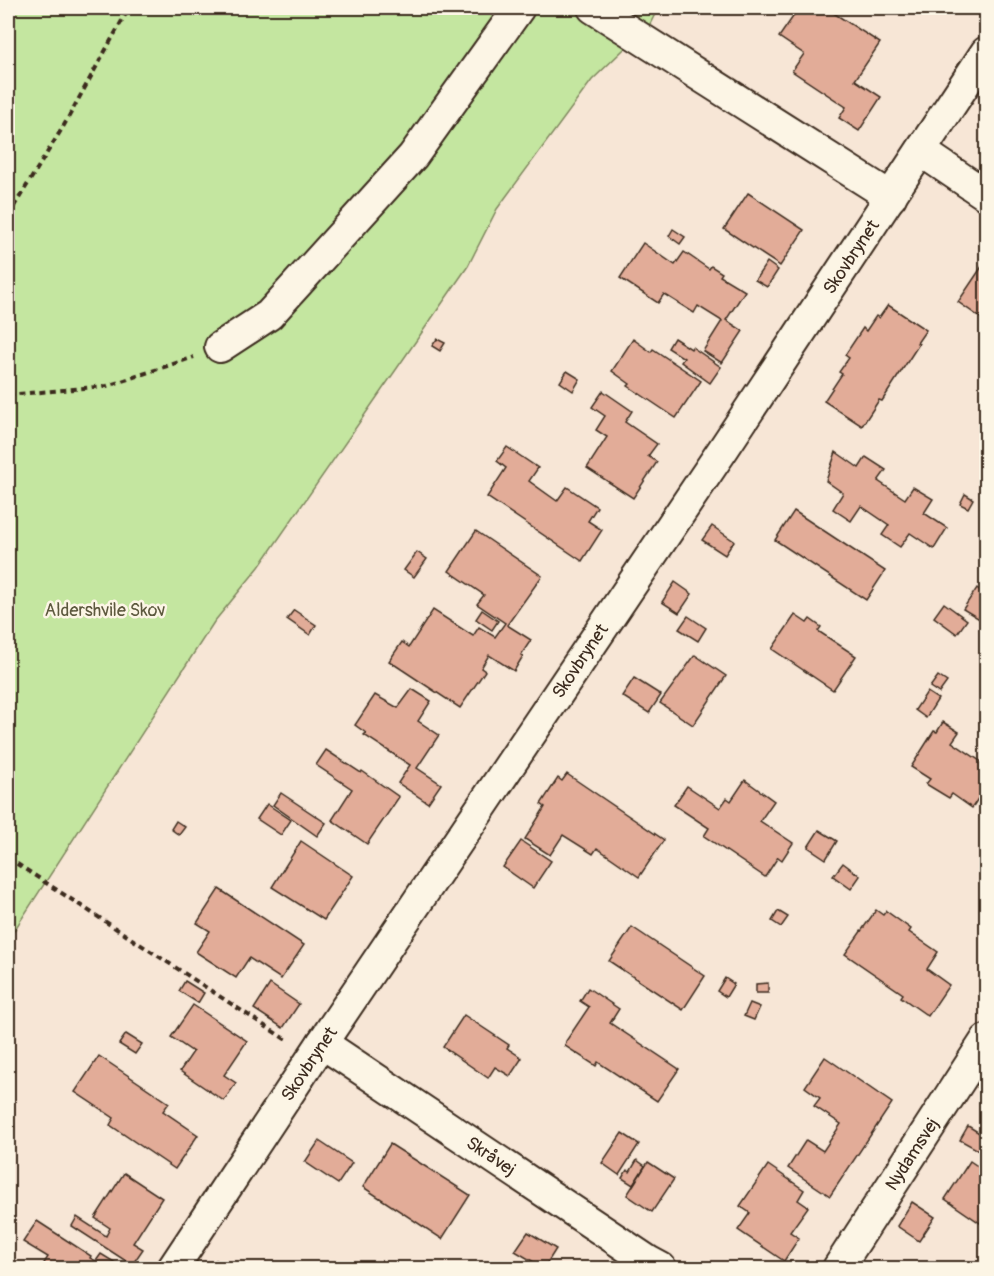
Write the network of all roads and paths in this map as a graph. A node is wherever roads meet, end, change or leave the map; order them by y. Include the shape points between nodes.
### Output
1 (129, 8) edge
2 (519, 8) edge
3 (593, 8) edge
4 (987, 52) edge
5 (921, 152) junction
6 (987, 195) edge
7 (891, 197) junction
8 (8, 216) edge
9 (220, 346) joint
10 (8, 395) edge
11 (8, 858) edge
12 (987, 1040) edge
13 (318, 1050) junction
14 (173, 1269) edge
15 (661, 1269) edge
16 (838, 1269) edge

1 - 8 path
2 - 9 street via 412,156 269,315
3 - 7 street
4 - 5 street, Skovbrynet
5 - 6 street
5 - 7 street, Skovbrynet
7 - 13 street, Skovbrynet
9 - 10 path via 107,386
11 - 13 path
12 - 16 street, Nydamsvej
13 - 14 street, Skovbrynet
13 - 15 street, Skråvej

